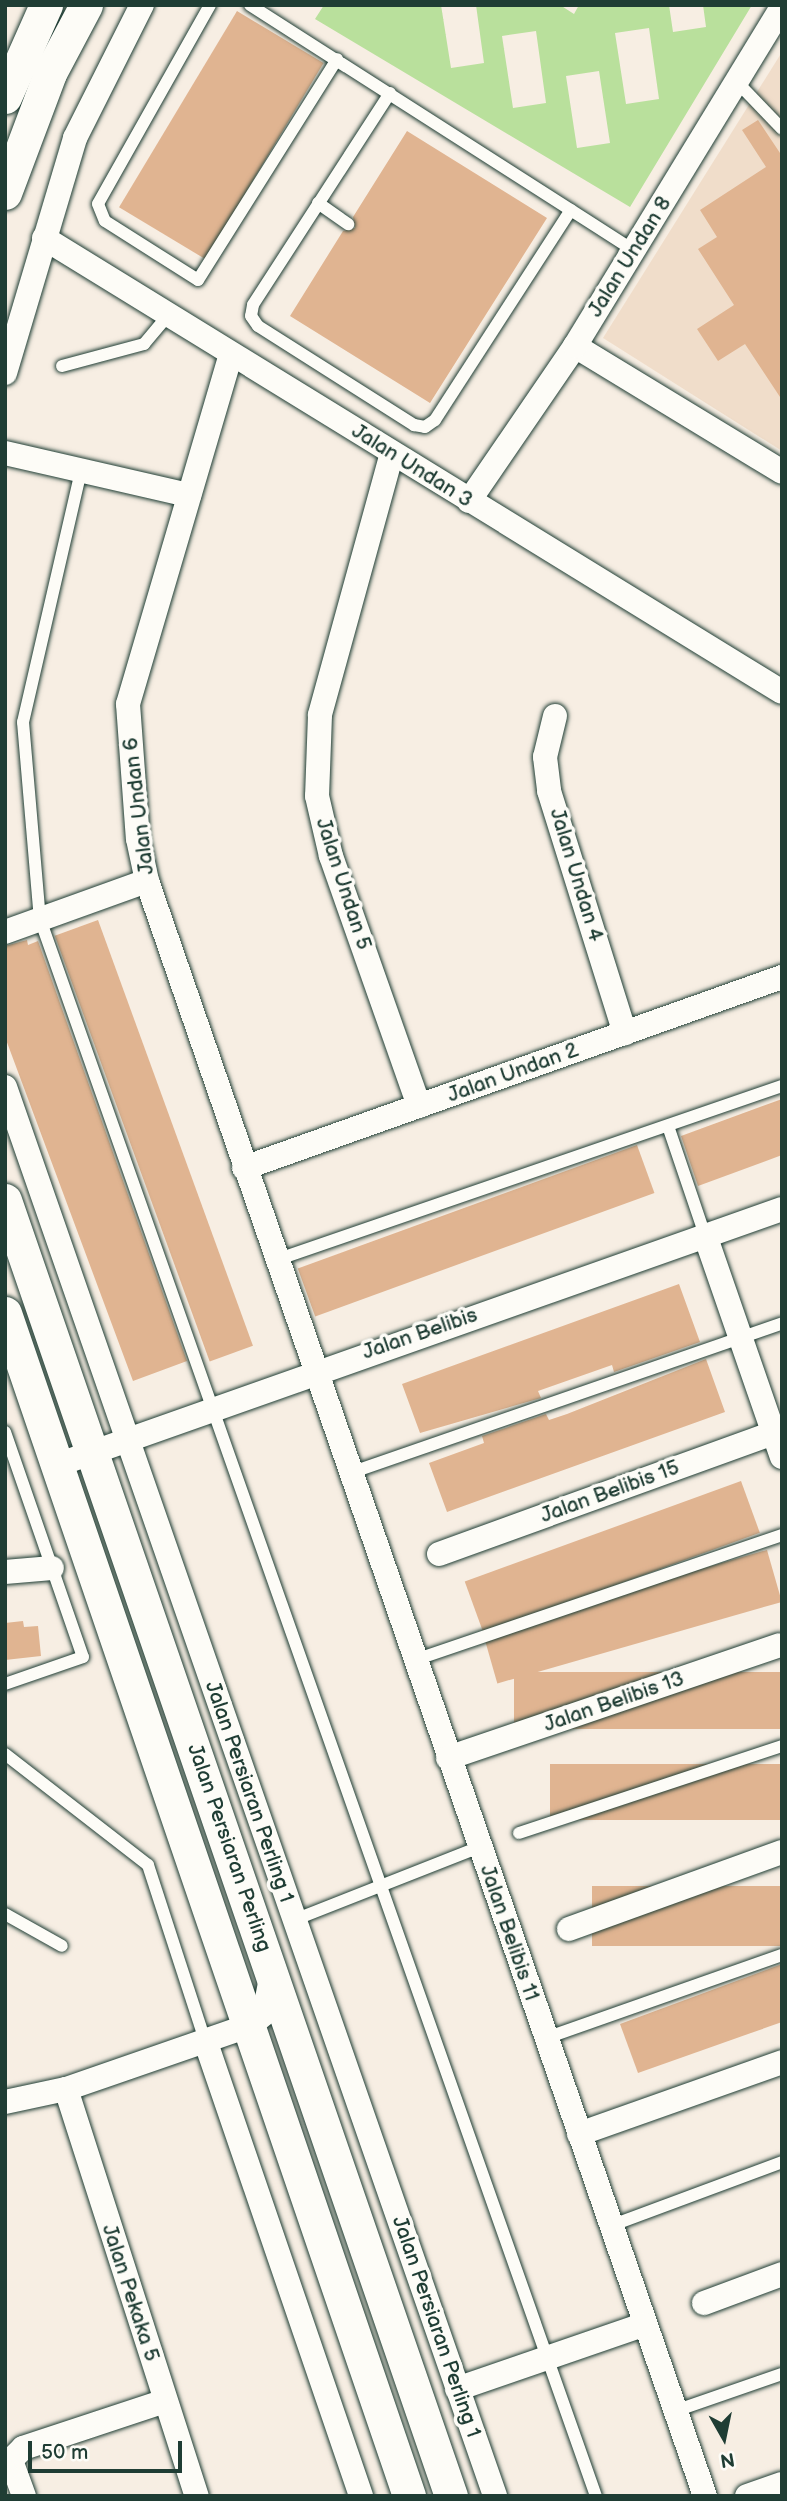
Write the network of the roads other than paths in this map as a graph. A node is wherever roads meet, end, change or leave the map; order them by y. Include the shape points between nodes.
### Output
1 (46, 5) edge
2 (86, 5) edge
3 (142, 5) edge
4 (210, 5) edge
5 (250, 5) edge
6 (782, 8) edge
7 (337, 59) junction
8 (736, 82) junction
9 (390, 93) junction
10 (5, 97) edge
11 (782, 129) edge
12 (5, 193) edge
13 (318, 204) junction
14 (571, 210) junction
15 (348, 224) dead end
16 (44, 238) junction
17 (635, 251) junction
18 (168, 314) junction
19 (575, 346) junction
20 (231, 354) junction
21 (62, 366) dead end
22 (5, 373) edge
23 (5, 453) edge
24 (392, 453) junction
25 (81, 471) junction
26 (782, 472) edge
27 (190, 495) junction
28 (469, 501) junction
29 (782, 692) edge
30 (555, 716) dead end
31 (147, 881) junction
32 (40, 919) junction
33 (5, 932) edge
34 (782, 977) edge
35 (625, 1033) junction
36 (782, 1086) edge
37 (5, 1087) edge
38 (419, 1106) junction
39 (668, 1126) junction
40 (244, 1168) junction
41 (5, 1200) edge
42 (782, 1209) edge
43 (705, 1235) junction
44 (276, 1260) junction
45 (5, 1313) edge
46 (782, 1323) edge
47 (740, 1337) junction
48 (314, 1371) junction
49 (216, 1408) junction
50 (778, 1431) edge
51 (5, 1432) edge
52 (126, 1438) junction
53 (95, 1451) junction
54 (782, 1457) edge
55 (60, 1464) junction
56 (12, 1471) edge
57 (350, 1474) junction
58 (782, 1535) edge
59 (439, 1554) dead end
60 (52, 1568) junction
61 (5, 1572) edge
62 (779, 1645) dead end
63 (414, 1661) junction
64 (5, 1684) edge
65 (782, 1746) edge
66 (5, 1754) edge
67 (448, 1758) junction
68 (519, 1833) dead end
69 (479, 1847) junction
70 (782, 1852) edge
71 (382, 1884) junction
72 (5, 1914) edge
73 (294, 1920) junction
74 (569, 1929) dead end
75 (62, 1946) dead end
76 (782, 1955) edge
77 (271, 1972) junction
78 (251, 2025) junction
79 (545, 2038) junction
80 (205, 2040) junction
81 (782, 2062) edge
82 (65, 2089) junction
83 (5, 2102) edge
84 (579, 2134) junction
85 (782, 2162) edge
86 (610, 2226) junction
87 (782, 2274) edge
88 (704, 2303) dead end
89 (643, 2325) junction
90 (548, 2359) junction
91 (782, 2374) edge
92 (457, 2389) junction
93 (164, 2402) junction
94 (676, 2411) junction
95 (782, 2484) edge
96 (24, 2496) edge
97 (197, 2496) edge
98 (362, 2496) edge
99 (409, 2496) edge
100 (450, 2496) edge
101 (495, 2496) edge
102 (596, 2496) edge
103 (705, 2496) edge
104 (747, 2496) edge

1 - 10 main road
2 - 12 main road via 45,85
3 - 16 street via 75,138
4 - 7 lane via 98,204 105,221 198,280
5 - 7 lane
6 - 8 street, Jalan Undan 8
7 - 9 lane
8 - 11 lane
8 - 17 street, Jalan Undan 8
9 - 13 lane
9 - 14 lane
13 - 14 lane via 253,305 254,322 419,427 435,420
13 - 15 lane
14 - 17 lane
16 - 18 street, Jalan Undan 3
16 - 22 street
17 - 19 street, Jalan Undan 8
18 - 20 street, Jalan Undan 3
18 - 21 lane via 144,344
19 - 26 street
19 - 28 street, Jalan Undan 8
20 - 24 street, Jalan Undan 3
20 - 27 street, Jalan Undan 6
23 - 25 street
24 - 28 street, Jalan Undan 3
24 - 38 street, Jalan Undan 5 via 320,715 317,796 331,856
25 - 27 street
25 - 32 lane via 23,722
27 - 31 street, Jalan Undan 6 via 128,704
28 - 29 street, Jalan Undan 3
30 - 35 street, Jalan Undan 4 via 545,757 549,791
31 - 32 street
31 - 40 street, Jalan Undan 6
32 - 33 street
32 - 49 lane
34 - 35 street, Jalan Undan 2
35 - 38 street, Jalan Undan 2
36 - 39 lane
37 - 52 street, Jalan Persiaran Perling 1
38 - 40 street, Jalan Undan 2
39 - 43 lane
39 - 44 lane
40 - 44 street, Jalan Undan 6
41 - 53 main road, Jalan Persiaran Perling
42 - 43 street, Jalan Belibis
43 - 47 street
43 - 48 street, Jalan Belibis
44 - 48 street, Jalan Undan 6
45 - 55 main road, Jalan Persiaran Perling
46 - 47 lane
47 - 50 street
47 - 57 lane
48 - 49 street, Jalan Belibis
48 - 57 street, Jalan Belibis 11
49 - 52 street, Jalan Belibis
49 - 71 lane
50 - 54 street
50 - 59 street, Jalan Belibis 15
51 - 56 lane
52 - 53 street, Jalan Belibis
52 - 73 street, Jalan Persiaran Perling 1
53 - 55 street, Jalan Belibis
53 - 77 main road, Jalan Persiaran Perling
55 - 78 main road, Jalan Persiaran Perling
56 - 60 lane
57 - 63 street, Jalan Belibis 11
58 - 63 lane
60 - 61 street
60 - 64 lane via 83,1657
62 - 67 street, Jalan Belibis 13
63 - 67 street, Jalan Belibis 11
65 - 68 lane
66 - 80 lane via 148,1865
67 - 69 street, Jalan Belibis 11
69 - 71 lane
69 - 79 street, Jalan Belibis 11
70 - 74 street
71 - 73 lane
71 - 90 lane
72 - 75 lane
73 - 92 street, Jalan Persiaran Perling 1
76 - 79 lane
77 - 78 street via 270,2001
77 - 100 main road, Jalan Persiaran Perling
78 - 80 street
78 - 99 main road, Jalan Persiaran Perling
79 - 84 street, Jalan Belibis 11
80 - 82 street
80 - 98 street
81 - 84 street
82 - 83 street
82 - 93 street, Jalan Pekaka 5
84 - 86 street, Jalan Belibis 11
85 - 86 lane
86 - 89 street, Jalan Belibis 11
87 - 88 street
89 - 90 street
89 - 94 street, Jalan Belibis 11
90 - 92 street
90 - 102 lane
91 - 94 lane
92 - 101 street, Jalan Persiaran Perling 1
93 - 96 street via 23,2448 11,2460
93 - 97 street, Jalan Pekaka 5
94 - 103 street, Jalan Belibis 11
95 - 104 street

